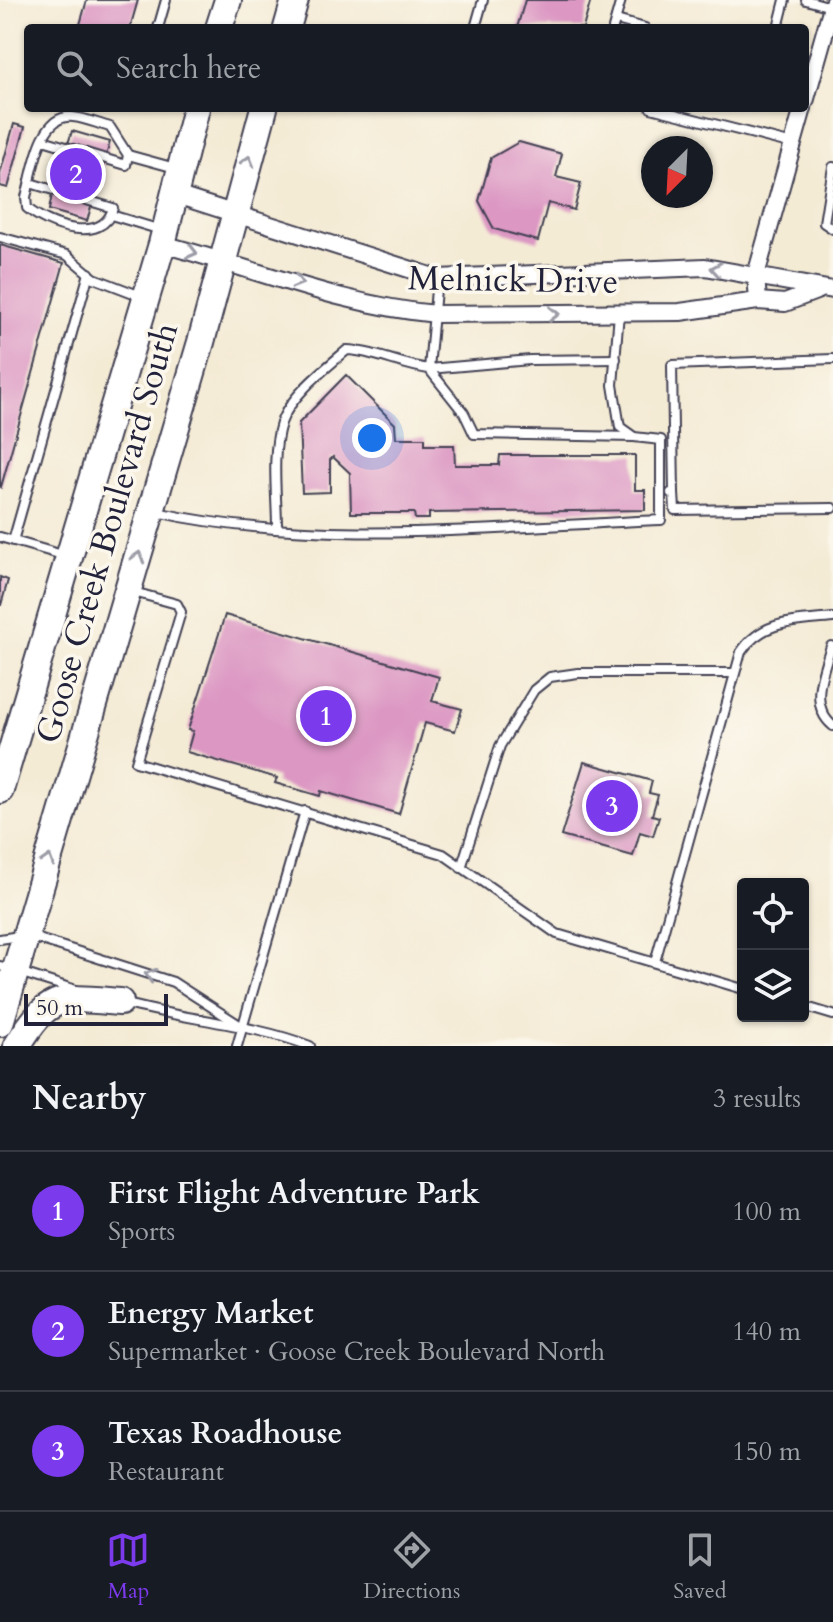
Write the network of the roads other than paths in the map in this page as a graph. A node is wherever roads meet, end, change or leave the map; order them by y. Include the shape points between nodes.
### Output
1 (166, 0) edge
2 (228, 0) edge
3 (295, 0) edge
4 (483, 0) edge
5 (621, 0) edge
6 (785, 0) edge
7 (806, 0) edge
8 (832, 5) edge
9 (159, 24) edge
10 (220, 24) edge
11 (288, 24) edge
12 (476, 24) edge
13 (614, 24) edge
14 (779, 24) edge
15 (809, 87) edge
16 (195, 112) edge
17 (263, 112) edge
18 (667, 112) edge
19 (802, 112) edge
20 (43, 140) junction
21 (793, 144) junction
22 (128, 155) junction
23 (833, 167) edge
24 (176, 181) junction
25 (30, 183) junction
26 (234, 214) junction
27 (111, 215) junction
28 (833, 229) edge
29 (0, 237) edge
30 (163, 238) junction
31 (223, 260) junction
32 (89, 273) junction
33 (756, 275) junction
34 (437, 278) junction
35 (827, 290) edge
36 (146, 297) junction
37 (758, 301) junction
38 (619, 313) junction
39 (436, 314) junction
40 (616, 359) junction
41 (833, 359) edge
42 (429, 369) junction
43 (634, 437) junction
44 (663, 492) junction
45 (674, 493) junction
46 (833, 508) edge
47 (152, 511) junction
48 (277, 528) junction
49 (0, 537) edge
50 (13, 541) junction
51 (71, 557) junction
52 (128, 591) junction
53 (833, 618) edge
54 (831, 646) edge
55 (734, 673) junction
56 (833, 726) edge
57 (0, 790) edge
58 (305, 811) junction
59 (461, 868) junction
60 (26, 935) junction
61 (0, 939) edge
62 (655, 962) junction
63 (8, 970) edge
64 (737, 987) edge
65 (120, 1002) junction
66 (809, 1008) edge
67 (833, 1015) edge
68 (0, 1023) edge
69 (242, 1026) junction
70 (17, 1046) edge
71 (237, 1046) edge
72 (310, 1046) edge

1 - 9 lane
2 - 10 highway
3 - 11 highway
4 - 12 lane
5 - 13 lane
6 - 14 lane
7 - 8 lane
8 - 15 street
16 - 24 highway
26 -> 17 highway, Goose Creek Boulevard South
18 - 21 lane
19 - 21 street
20 - 22 lane via 126,165
20 - 22 lane via 57,118 72,116 110,127
20 - 25 lane
21 - 33 street
22 - 24 lane
23 - 28 lane via 824,223
24 - 26 street, Melnick Drive
24 - 30 highway
25 - 27 lane via 113,208
25 - 27 lane via 27,208 37,216 79,230 95,229
26 - 31 highway, Goose Creek Boulevard South
26 - 34 street, Melnick Drive
27 - 30 lane
29 - 32 lane via 67,255
30 -> 31 street, Melnick Drive
30 - 36 highway
31 -> 39 street, Melnick Drive via 411,312
31 - 47 highway, Goose Creek Boulevard South
32 - 36 lane via 111,287
32 - 50 lane
33 -> 34 street, Melnick Drive via 705,267
33 - 35 street, Melnick Drive
33 - 37 street
34 - 39 lane
35 - 37 street, Melnick Drive via 785,303
36 - 51 highway
37 - 38 street, Melnick Drive via 680,312
39 -> 38 street, Melnick Drive
38 - 40 lane
39 - 42 lane
40 - 42 lane
40 - 43 lane via 613,385 620,427
41 - 45 lane via 672,365
42 - 43 lane via 474,434
42 - 48 lane via 347,350 295,402 282,422 277,456
43 - 44 lane via 661,440
44 - 45 lane
44 - 48 lane via 661,520 411,531
45 - 46 lane via 675,510
47 - 48 lane via 216,525
52 -> 47 highway, Goose Creek Boulevard South
49 - 50 lane
50 - 51 lane
51 - 57 highway
52 - 58 lane via 177,604 181,612 136,762
60 -> 52 highway, Goose Creek Boulevard South
53 - 55 lane via 765,627 751,637
54 - 56 lane via 819,705
55 - 59 lane via 550,677 534,690 500,746
55 - 62 lane
58 - 59 lane via 443,854
58 - 69 lane
59 - 62 lane via 557,934
60 - 61 lane
60 - 63 highway, Goose Creek Boulevard South
69 -> 60 lane via 173,982
62 - 64 lane
63 - 65 lane
63 - 68 highway, Goose Creek Boulevard South
65 - 69 lane via 174,1017
65 - 70 highway via 57,1001 36,1016
66 - 67 lane
69 - 71 lane
69 - 72 lane

